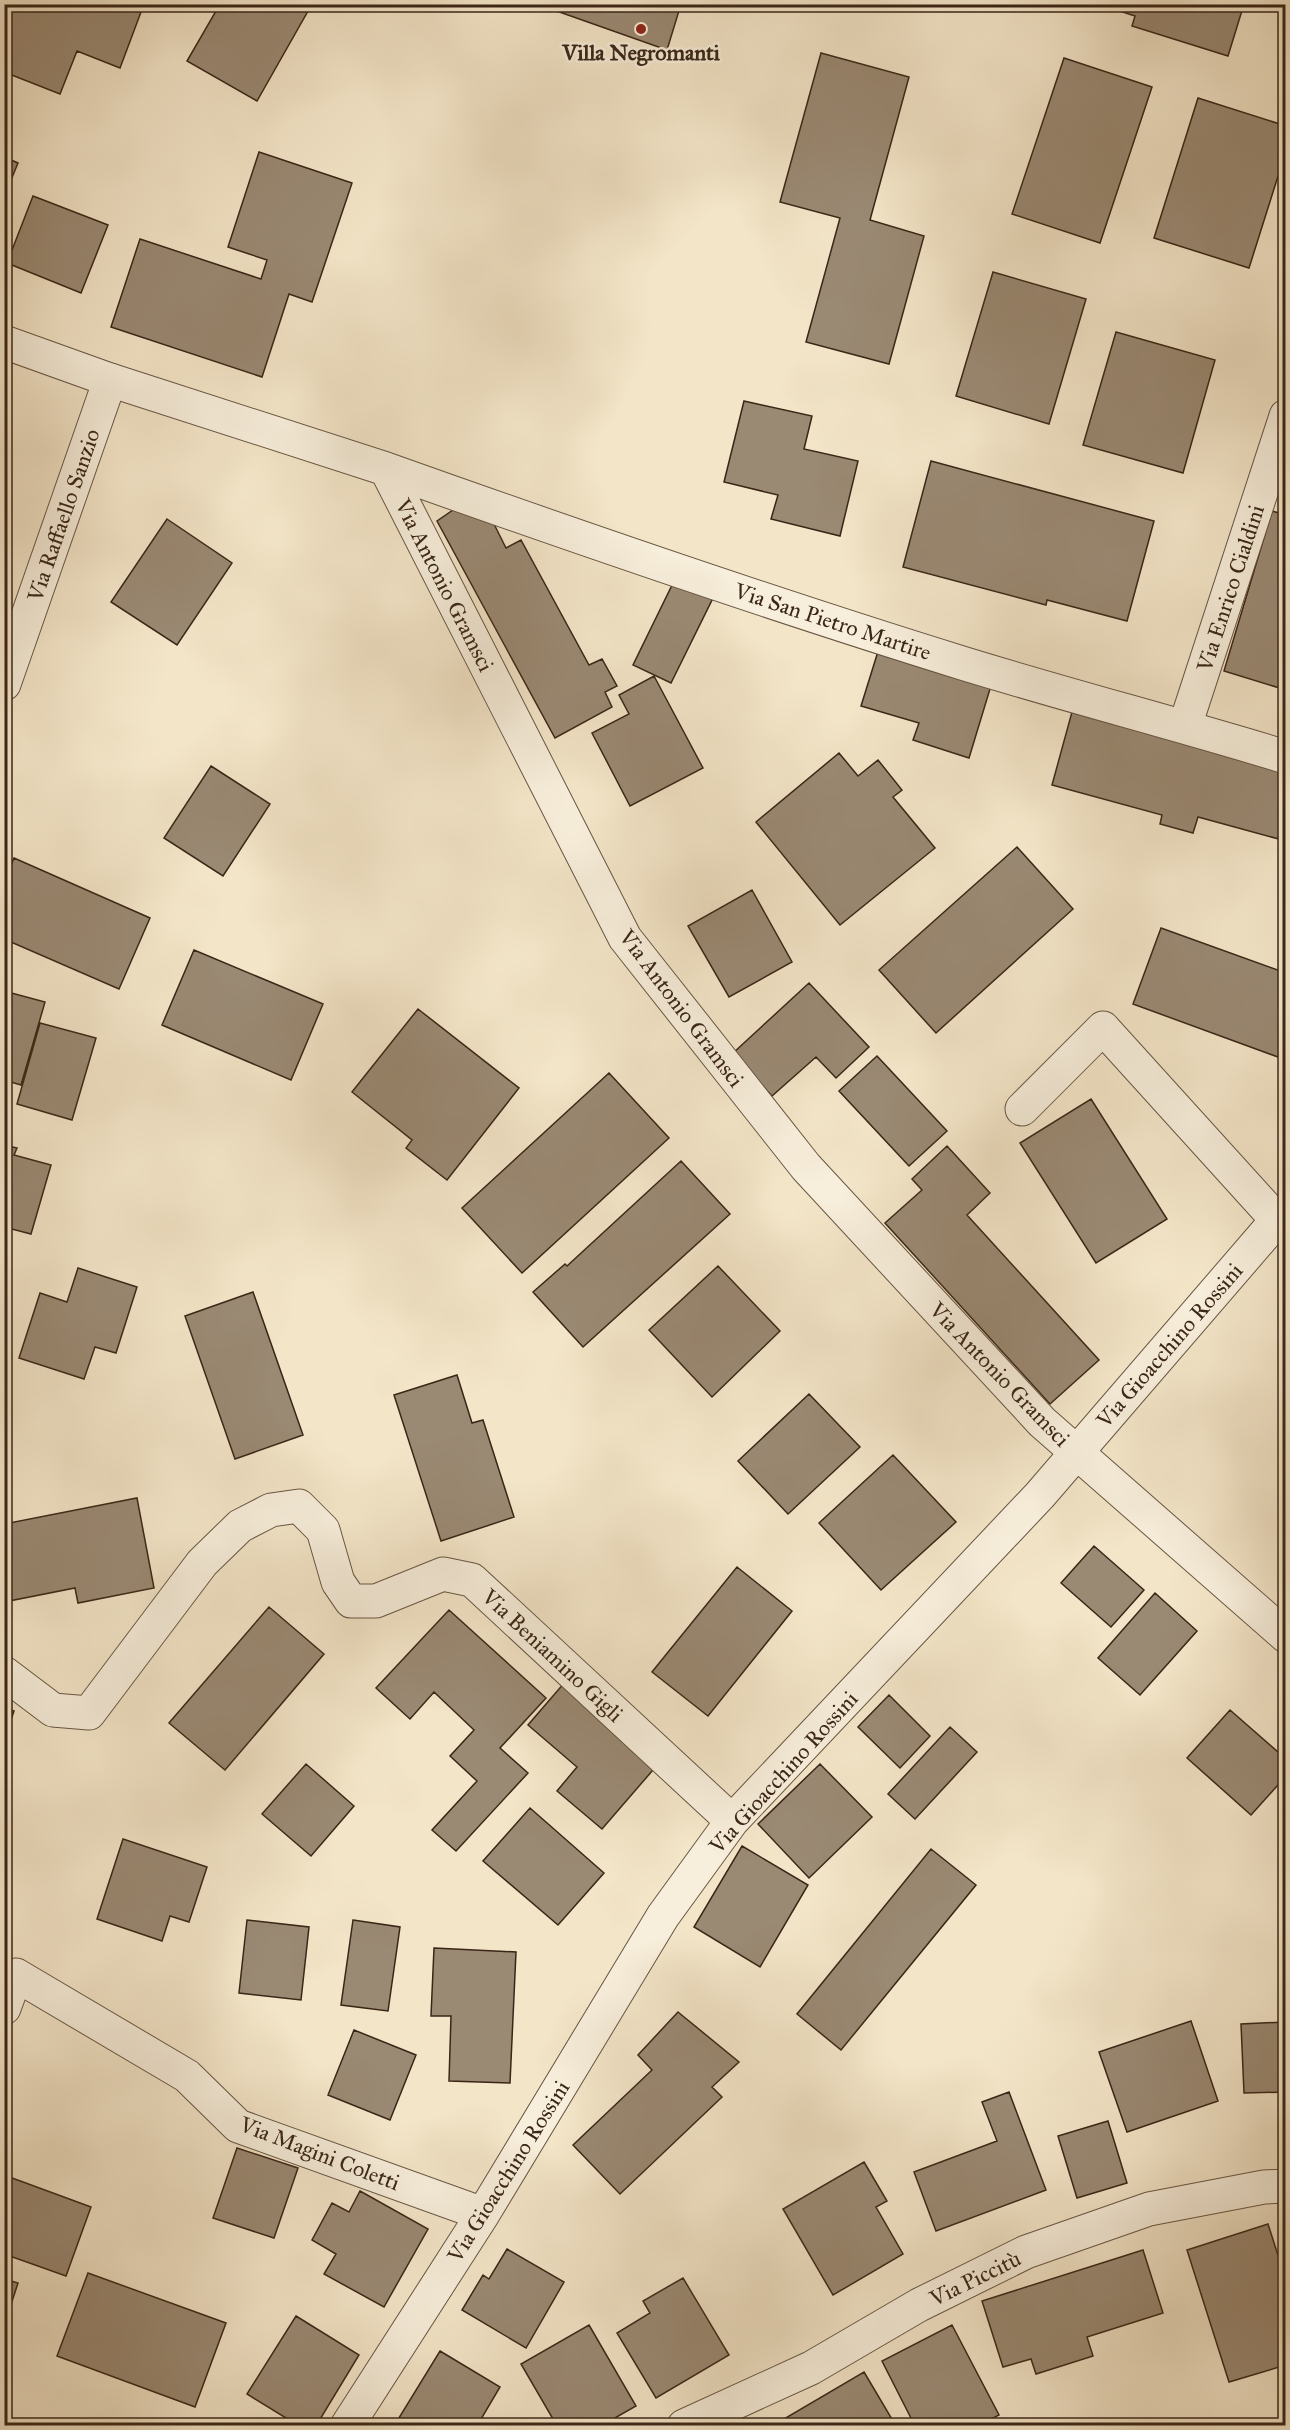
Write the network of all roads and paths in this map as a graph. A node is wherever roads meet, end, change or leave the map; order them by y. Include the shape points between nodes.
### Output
1 (4, 342) edge
2 (110, 380) junction
3 (1286, 416) edge
4 (386, 469) junction
5 (4, 684) edge
6 (1185, 726) junction
7 (1286, 757) edge
8 (1022, 1109) dead end
9 (1281, 1217) edge
10 (1077, 1453) junction
11 (1286, 1636) edge
12 (4, 1673) edge
13 (732, 1821) junction
14 (4, 2008) edge
15 (1286, 2186) edge
16 (483, 2214) junction
17 (347, 2426) edge
18 (684, 2426) edge

1 - 2 street
2 - 4 street
2 - 5 street, Via Raffaello Sanzio
3 - 6 street, Via Enrico Cialdini
4 - 6 street, Via San Pietro Martire via 629,555 952,660
4 - 10 street, Via Antonio Gramsci via 625,938 806,1167 1042,1422
6 - 7 street, Via San Pietro Martire
8 - 9 street via 1103,1028
9 - 10 street, Via Gioacchino Rossini
10 - 11 street, Via Antonio Gramsci
10 - 13 street, Via Gioacchino Rossini
12 - 13 street, Via Beniamino Gigli via 53,1710 89,1713 202,1563 240,1526 271,1510 299,1506 323,1530 338,1582 351,1600 375,1600 443,1574 472,1580
13 - 16 street, Via Gioacchino Rossini via 663,1916
14 - 16 street, Via Magini Coletti via 16,1975 187,2076 238,2126
15 - 18 street, Via Piccitù via 1149,2209 1026,2252 919,2305 811,2368
16 - 17 street, Via Gioacchino Rossini

